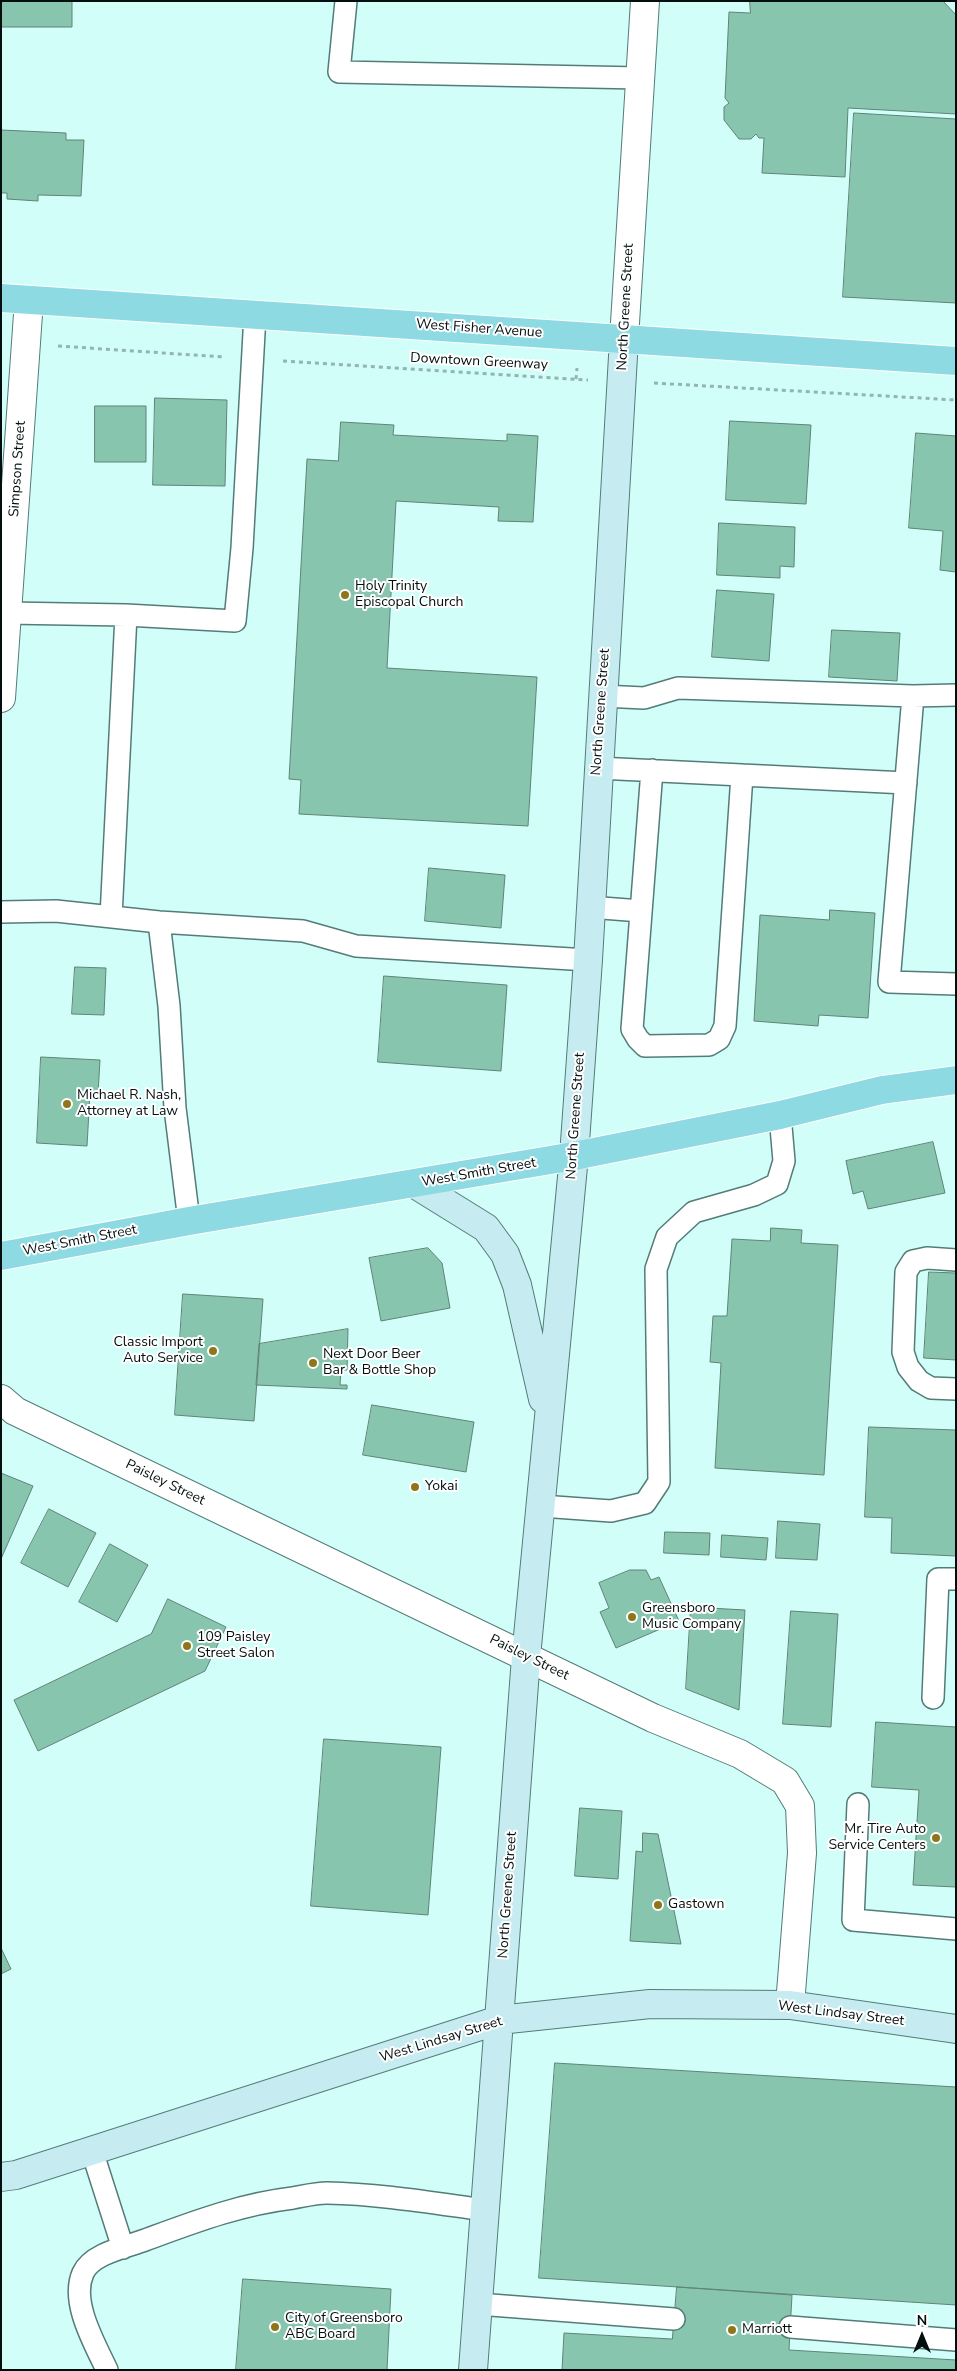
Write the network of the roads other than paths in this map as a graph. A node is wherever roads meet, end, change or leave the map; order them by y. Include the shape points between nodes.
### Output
1 (346, 1) edge
2 (645, 1) edge
3 (640, 78) junction
4 (1, 298) edge
5 (29, 300) junction
6 (255, 315) junction
7 (624, 339) junction
8 (956, 361) edge
9 (7, 613) junction
10 (126, 615) junction
11 (956, 695) edge
12 (602, 696) junction
13 (914, 696) junction
14 (1, 698) edge
15 (598, 768) junction
16 (652, 770) junction
17 (742, 775) junction
18 (906, 783) junction
19 (589, 907) junction
20 (641, 911) junction
21 (1, 912) edge
22 (111, 917) junction
23 (159, 922) junction
24 (588, 960) junction
25 (956, 984) edge
26 (956, 1080) edge
27 (780, 1115) junction
28 (574, 1156) junction
29 (415, 1184) junction
30 (189, 1221) junction
31 (1, 1256) edge
32 (956, 1260) edge
33 (956, 1389) edge
34 (1, 1399) edge
35 (548, 1421) junction
36 (541, 1506) junction
37 (956, 1579) edge
38 (526, 1657) junction
39 (933, 1698) dead end
40 (858, 1804) dead end
41 (956, 1929) edge
42 (790, 2005) junction
43 (499, 2020) junction
44 (956, 2029) edge
45 (92, 2151) junction
46 (1, 2177) edge
47 (485, 2210) junction
48 (123, 2248) junction
49 (478, 2304) junction
50 (674, 2319) dead end
51 (790, 2327) dead end
52 (956, 2340) edge
53 (107, 2370) edge
54 (473, 2370) edge

1 - 3 lane via 339,72
2 - 3 street, North Greene Street
3 - 7 street, North Greene Street
4 - 5 main road, West Fisher Avenue
5 - 6 main road, West Fisher Avenue
5 - 9 street, Simpson Street
6 - 7 main road, West Fisher Avenue
6 - 10 lane via 235,621
7 - 8 main road, West Fisher Avenue
7 - 12 street, North Greene Street
9 - 10 lane
9 - 14 street, Simpson Street
10 - 22 lane
11 - 13 lane
12 - 13 lane via 644,698 678,688
12 - 15 street, North Greene Street
13 - 18 lane
15 - 16 lane
15 - 19 street, North Greene Street
16 - 17 lane
16 - 20 lane
17 - 18 lane
17 - 20 lane via 725,1026 719,1039 709,1045 645,1046 632,1029
18 - 25 lane via 889,982
19 - 20 lane
19 - 24 street, North Greene Street
21 - 22 lane via 56,911
22 - 23 lane
23 - 24 lane via 303,931 356,946
23 - 30 lane
24 - 28 street, North Greene Street
26 - 27 main road, West Smith Street via 882,1090
27 - 28 main road, West Smith Street
27 - 36 lane via 784,1161 777,1184 754,1195 694,1212 667,1237 656,1269 660,1482 645,1503 611,1511
28 - 29 main road, West Smith Street
28 - 35 street, North Greene Street
29 - 30 main road, West Smith Street
29 - 35 street, North Greene Street via 486,1228 506,1254 517,1285
30 - 31 main road, West Smith Street
32 - 33 lane via 927,1258 914,1261 906,1272 903,1352 908,1367 919,1381 932,1388
34 - 38 street, Paisley Street via 15,1411
35 - 36 street, North Greene Street
36 - 38 street, North Greene Street
37 - 39 lane via 938,1578
38 - 42 street, Paisley Street via 653,1718 740,1754 785,1781 800,1806 802,1853
38 - 43 street, North Greene Street
40 - 41 lane via 852,1920
42 - 43 street, West Lindsay Street via 650,2004
42 - 44 street, West Lindsay Street
43 - 45 street, West Lindsay Street
43 - 47 street, North Greene Street
45 - 46 street, West Lindsay Street
45 - 48 lane
47 - 48 lane via 326,2193 223,2211
47 - 49 street, North Greene Street
48 - 53 lane via 92,2262 83,2273 80,2292 84,2318
49 - 50 lane
49 - 54 street, North Greene Street
51 - 52 lane

